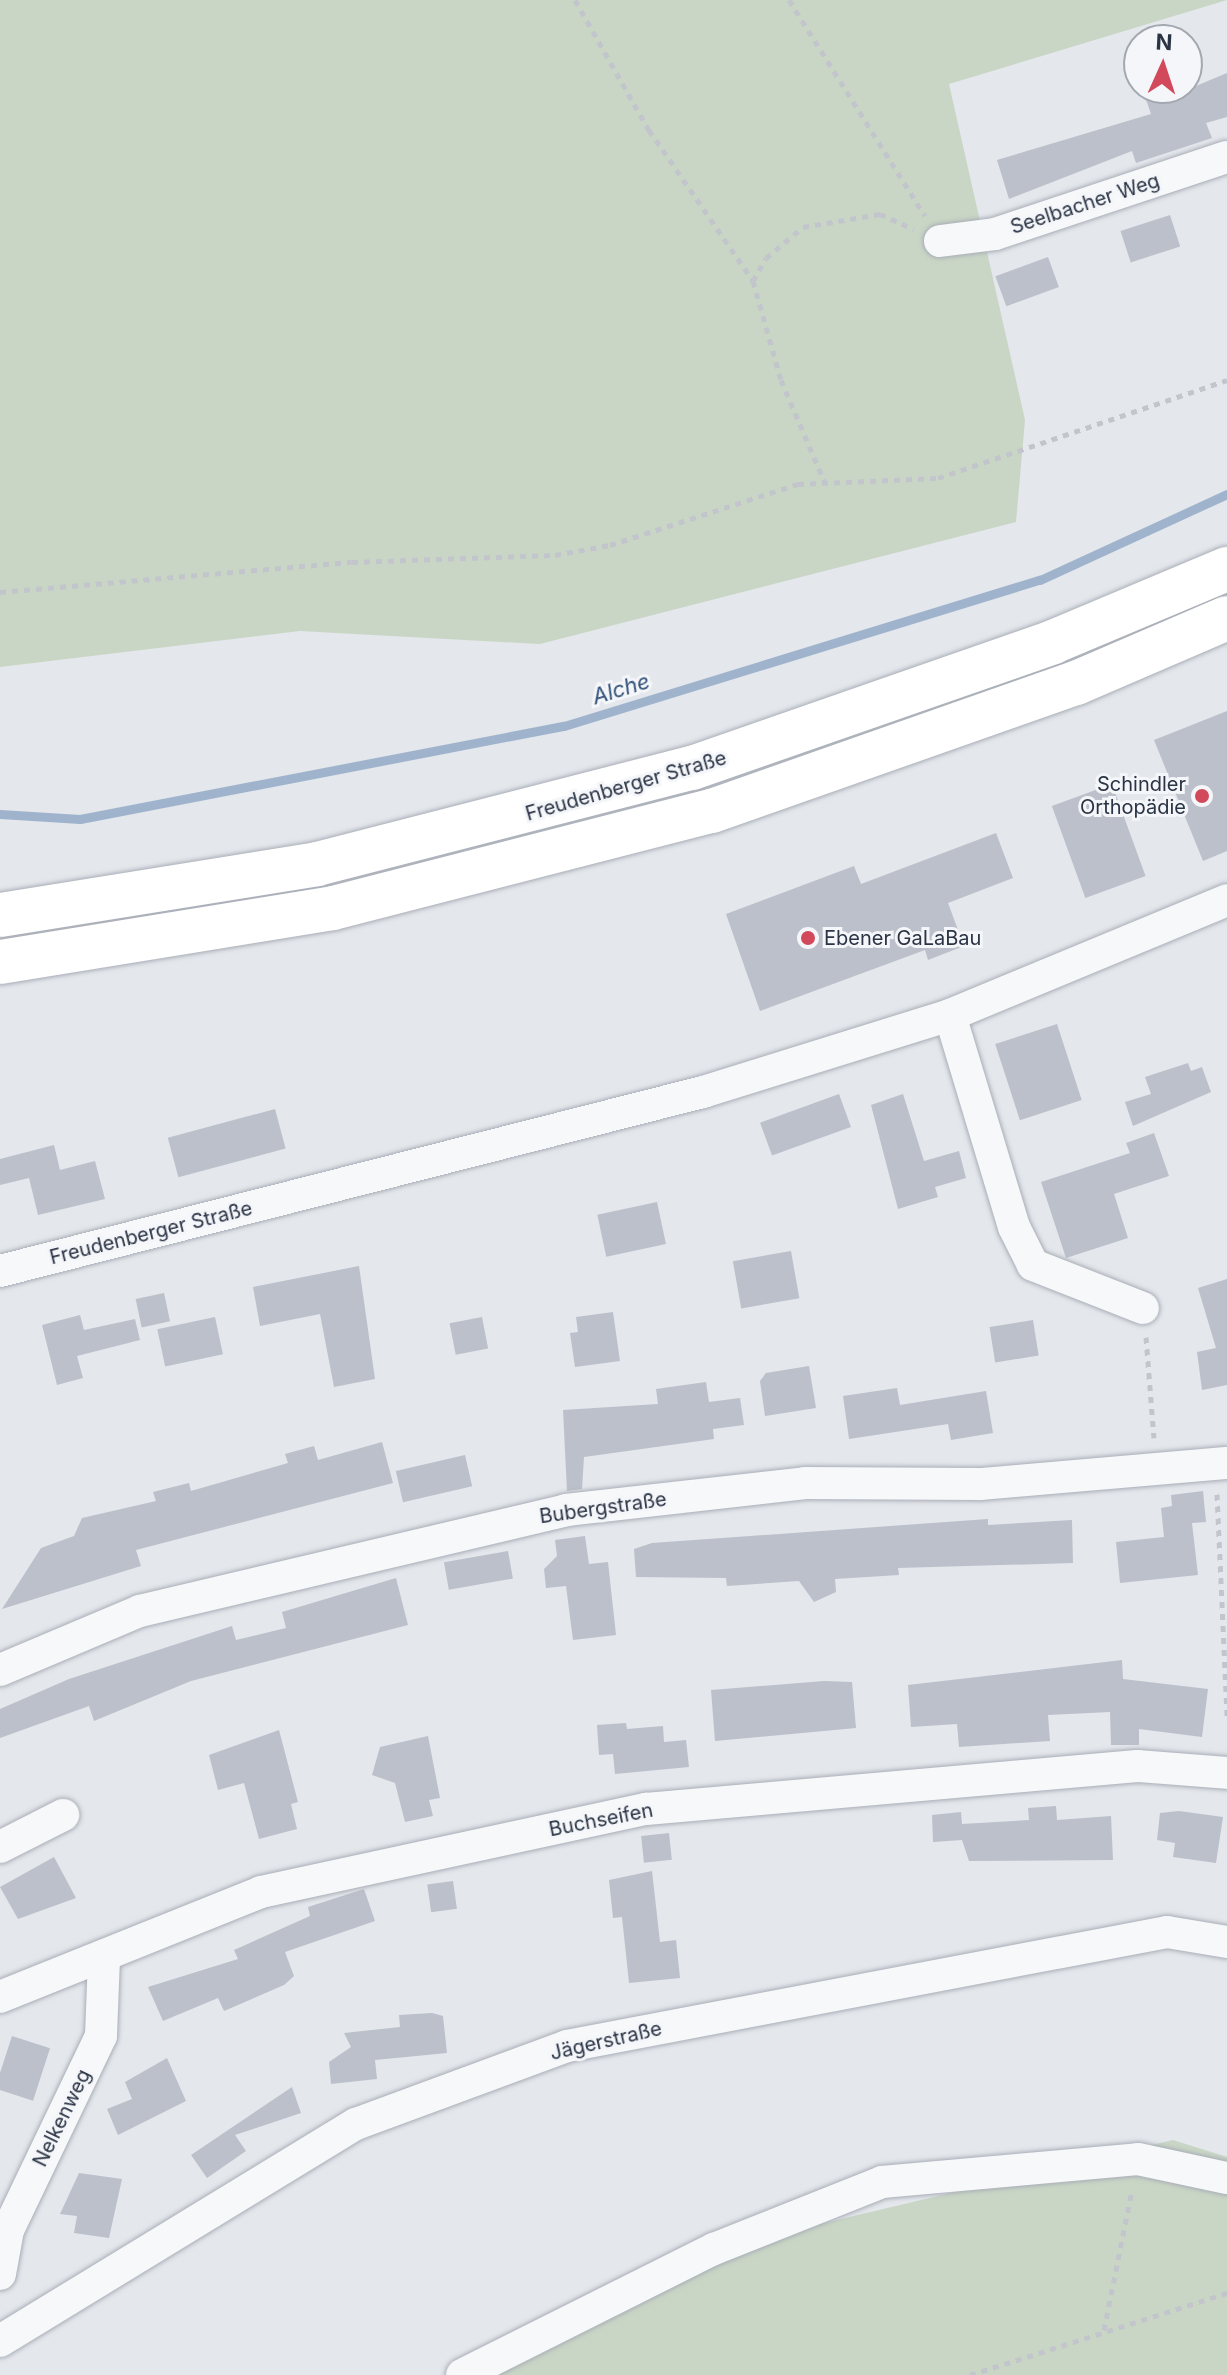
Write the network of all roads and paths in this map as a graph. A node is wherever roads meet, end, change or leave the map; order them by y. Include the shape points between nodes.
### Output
1 (575, 0) edge
2 (789, 0) edge
3 (1227, 157) edge
4 (940, 241) junction
5 (753, 281) junction
6 (1227, 380) edge
7 (824, 481) junction
8 (1227, 569) edge
9 (0, 592) edge
10 (1227, 618) edge
11 (1227, 900) edge
12 (0, 915) edge
13 (0, 962) edge
14 (950, 1015) junction
15 (0, 1271) edge
16 (1143, 1308) joint
17 (1221, 1464) edge
18 (1157, 1471) junction
19 (0, 1670) edge
20 (1227, 1717) edge
21 (1227, 1773) edge
22 (63, 1815) dead end
23 (0, 1847) edge
24 (1227, 1942) edge
25 (104, 1958) junction
26 (0, 1997) edge
27 (1138, 2159) junction
28 (1227, 2178) edge
29 (0, 2274) edge
30 (1227, 2293) edge
31 (1104, 2330) junction
32 (0, 2341) edge
33 (462, 2375) edge
34 (970, 2375) edge

1 - 5 path via 649,130
2 - 4 path
3 - 4 street, Seelbacher Weg via 995,234
4 - 5 path via 880,214 803,227 766,258
5 - 7 path via 781,380
6 - 7 path via 938,478
7 - 9 path via 610,545 528,559 352,562
8 - 12 main road, Freudenberger Straße via 1053,642 692,768 317,864
10 - 13 main road via 1034,698 712,811 333,908
11 - 14 street, Freudenberger Straße
14 - 15 street, Freudenberger Straße via 703,1092
14 - 16 street via 1014,1227 1033,1265
16 - 18 path
17 - 18 street, Bubergstraße
17 - 20 path
18 - 19 street, Bubergstraße via 981,1484 805,1483 566,1510 140,1611
21 - 25 street, Buchseifen via 1137,1766 646,1809 261,1892
22 - 23 street
24 - 32 street, Jägerstraße via 1167,1932 567,2046 356,2124
25 - 26 street, Buchseifen
25 - 29 street, Nelkenweg via 101,2036 8,2230
27 - 28 street
27 - 31 path
27 - 33 street via 882,2182 714,2249
30 - 31 path
31 - 34 path

